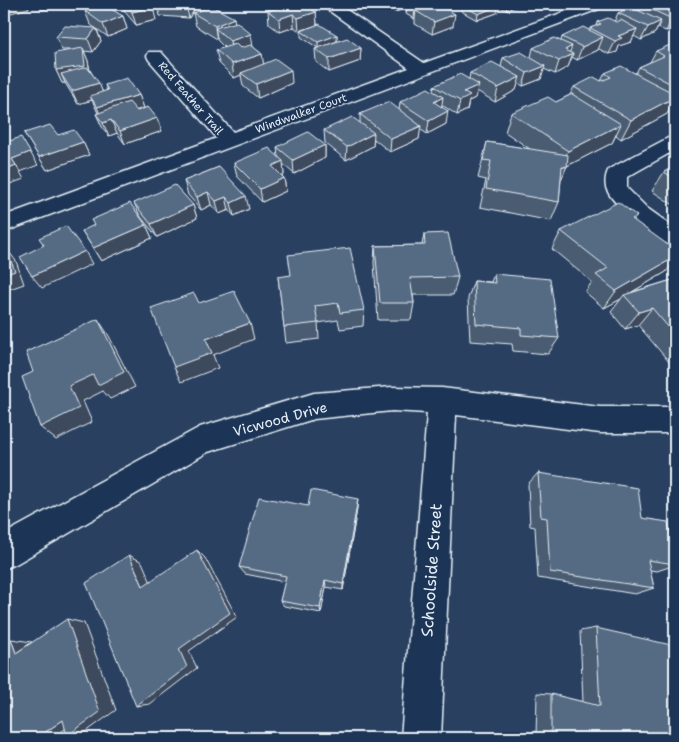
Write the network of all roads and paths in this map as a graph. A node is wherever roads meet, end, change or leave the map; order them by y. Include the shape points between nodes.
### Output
1 (329, 4) edge
2 (599, 4) edge
3 (155, 56) dead end
4 (422, 69) junction
5 (228, 139) junction
6 (675, 142) edge
7 (4, 224) edge
8 (675, 239) edge
9 (442, 401) junction
10 (675, 420) edge
11 (4, 552) edge
12 (421, 738) edge

1 - 4 street
2 - 4 street, Windwalker Court
3 - 5 street, Red Feather Trail
4 - 5 street, Windwalker Court
5 - 7 street, Windwalker Court
6 - 8 street via 616,174 617,190 639,213
9 - 10 street, Vicwood Drive via 600,420
9 - 11 street, Vicwood Drive via 392,399 314,406 200,441
9 - 12 street, Schoolside Street

